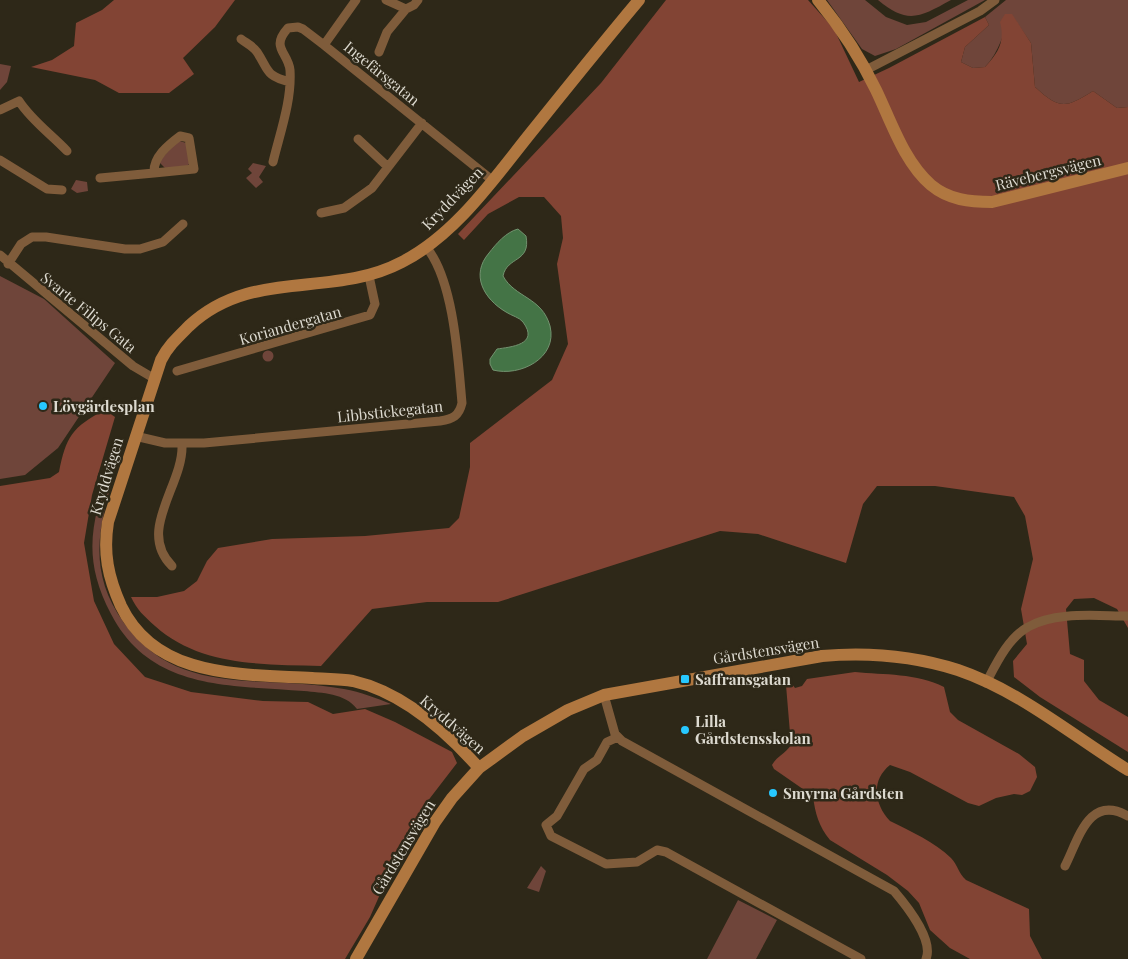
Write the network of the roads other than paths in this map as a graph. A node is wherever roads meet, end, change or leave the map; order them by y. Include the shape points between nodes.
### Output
1 (356, 0) edge
2 (386, 0) edge
3 (418, 0) edge
4 (639, 0) edge
5 (818, 0) edge
6 (995, 0) edge
7 (406, 9) junction
8 (241, 39) dead end
9 (324, 45) junction
10 (379, 52) dead end
11 (866, 70) junction
12 (290, 82) junction
13 (0, 110) edge
14 (422, 123) junction
15 (358, 139) dead end
16 (67, 151) dead end
17 (0, 160) edge
18 (273, 162) dead end
19 (388, 167) junction
20 (1128, 168) edge
21 (154, 173) junction
22 (100, 178) dead end
23 (492, 180) junction
24 (62, 190) dead end
25 (321, 213) dead end
26 (183, 224) dead end
27 (426, 248) junction
28 (0, 256) edge
29 (8, 264) junction
30 (370, 276) junction
31 (177, 371) dead end
32 (154, 379) junction
33 (135, 436) junction
34 (182, 444) junction
35 (172, 566) dead end
36 (1128, 616) edge
37 (986, 683) junction
38 (604, 695) junction
39 (618, 737) junction
40 (479, 768) junction
41 (1128, 770) edge
42 (1128, 816) edge
43 (1064, 866) dead end
44 (356, 959) edge
45 (861, 959) edge
46 (926, 959) edge

1 - 9 street, Ingefärsgatan
2 - 7 street
3 - 7 street, Ingefärsgatan
4 - 23 street, Kryddvägen
5 - 11 street, Rävebergsvägen via 853,46
6 - 11 street via 980,11
7 - 10 street, Ingefärsgatan via 387,32
8 - 12 street via 257,53 273,77
9 - 12 street, Ingefärsgatan via 303,29 288,28 283,34 280,49 290,68
9 - 14 street, Ingefärsgatan
11 - 20 street, Rävebergsvägen via 911,160 931,185 954,198 992,202
12 - 18 street, Ingefärsgatan
13 - 16 street via 19,101
14 - 19 street, Ingefärsgatan
14 - 23 street, Ingefärsgatan
15 - 19 street
17 - 24 street via 47,189
19 - 25 street, Ingefärsgatan via 372,188 344,208
21 - 21 street via 156,158 180,136 189,138 194,169
21 - 22 street
23 - 27 street, Kryddvägen
26 - 29 street via 163,242 140,249 46,236 32,238 21,244
27 - 30 street, Kryddvägen via 402,263
27 - 34 street, Libbstickegatan via 448,290 462,403 458,414 440,421
28 - 29 street, Svarte Filips Gata
29 - 32 street, Svarte Filips Gata via 133,366
30 - 31 street, Koriandergatan via 375,304 370,315
30 - 32 street, Kryddvägen via 246,292 217,304 169,345
32 - 33 street, Kryddvägen
33 - 34 street, Libbstickegatan
33 - 40 street, Kryddvägen via 108,522 105,542 109,577 135,630 166,653 191,666 218,672 353,681 381,691 422,716
34 - 35 street via 178,468 158,529 162,557
36 - 37 street via 1058,618 1028,627 1010,644
37 - 38 street, Gårdstensvägen via 928,662 853,654 795,660
37 - 41 street, Gårdstensvägen via 1036,710
38 - 39 street
38 - 40 street, Gårdstensvägen via 568,710 523,736
39 - 45 street via 607,742 597,760 584,769 557,816 546,825 551,836 606,864 637,862 657,850 666,852
39 - 46 street via 894,891 910,910 925,940 928,949
40 - 44 street, Gårdstensvägen via 435,822
42 - 43 street via 1112,808 1103,808 1086,825

